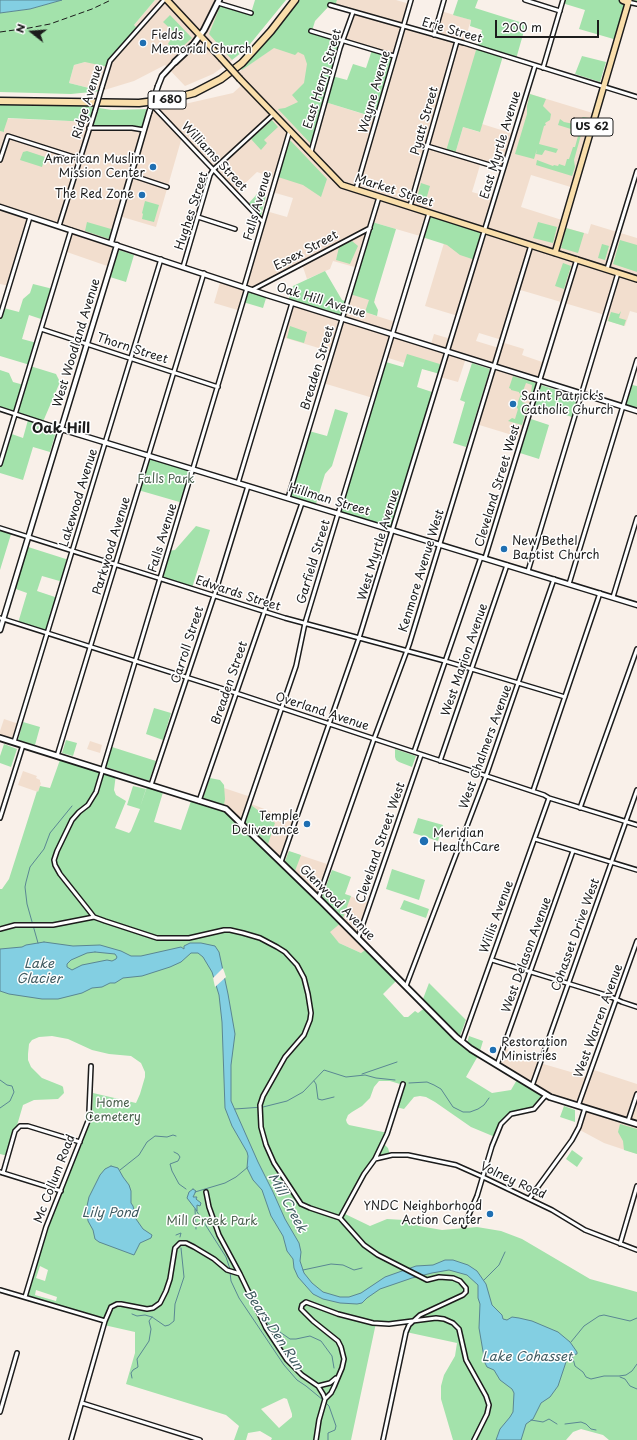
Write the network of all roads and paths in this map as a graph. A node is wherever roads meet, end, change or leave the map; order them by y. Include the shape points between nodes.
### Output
1 (164, 0) edge
2 (168, 0) edge
3 (295, 0) edge
4 (411, 0) edge
5 (444, 0) edge
6 (525, 0) edge
7 (563, 0) edge
8 (627, 1) edge
9 (218, 2) edge
10 (637, 4) edge
11 (330, 5) dead end
12 (560, 11) junction
13 (353, 12) junction
14 (251, 13) dead end
15 (403, 26) junction
16 (311, 31) dead end
17 (434, 35) junction
18 (200, 36) junction
19 (343, 41) junction
20 (457, 41) junction
21 (394, 56) junction
22 (175, 62) joint
23 (535, 66) junction
24 (543, 68) junction
25 (604, 87) junction
26 (637, 97) edge
27 (0, 101) edge
28 (152, 105) junction
29 (274, 114) junction
30 (89, 128) junction
31 (144, 130) junction
32 (290, 130) junction
33 (427, 146) junction
34 (311, 152) junction
35 (80, 159) junction
36 (0, 160) edge
37 (503, 169) junction
38 (213, 170) junction
39 (637, 171) edge
40 (131, 175) junction
41 (167, 187) dead end
42 (356, 190) junction
43 (379, 197) junction
44 (410, 206) junction
45 (0, 208) edge
46 (429, 213) junction
47 (30, 217) junction
48 (198, 217) junction
49 (263, 222) junction
50 (60, 226) junction
51 (370, 228) junction
52 (235, 229) dead end
53 (71, 230) junction
54 (485, 230) junction
55 (111, 243) junction
56 (116, 245) junction
57 (531, 245) junction
58 (555, 253) junction
59 (160, 259) junction
60 (577, 259) junction
61 (183, 267) junction
62 (607, 269) junction
63 (618, 273) junction
64 (204, 274) junction
65 (637, 279) edge
66 (248, 288) junction
67 (292, 303) junction
68 (0, 316) edge
69 (342, 318) junction
70 (41, 329) junction
71 (392, 334) junction
72 (87, 344) junction
73 (447, 351) junction
74 (131, 358) junction
75 (637, 360) edge
76 (494, 366) junction
77 (174, 372) junction
78 (540, 381) junction
79 (218, 387) junction
80 (582, 394) junction
81 (623, 407) junction
82 (0, 409) edge
83 (637, 411) edge
84 (15, 414) junction
85 (61, 429) junction
86 (105, 443) junction
87 (0, 449) edge
88 (4, 451) junction
89 (149, 456) junction
90 (0, 464) edge
91 (193, 470) junction
92 (238, 483) junction
93 (248, 486) junction
94 (288, 498) junction
95 (302, 503) junction
96 (338, 514) junction
97 (637, 518) edge
98 (636, 526) edge
99 (0, 528) edge
100 (393, 530) junction
101 (28, 536) junction
102 (440, 544) junction
103 (72, 550) junction
104 (483, 558) junction
105 (116, 564) junction
106 (507, 565) junction
107 (528, 572) junction
108 (160, 578) junction
109 (554, 579) junction
110 (569, 584) junction
111 (600, 594) junction
112 (214, 595) junction
113 (613, 597) junction
114 (637, 605) edge
115 (264, 611) junction
116 (2, 618) edge
117 (305, 623) junction
118 (0, 630) edge
119 (47, 633) junction
120 (360, 638) junction
121 (91, 647) junction
122 (637, 649) edge
123 (407, 650) junction
124 (135, 661) junction
125 (446, 661) junction
126 (472, 669) junction
127 (187, 678) junction
128 (518, 683) junction
129 (236, 693) junction
130 (565, 697) junction
131 (281, 708) junction
132 (328, 724) junction
133 (0, 738) edge
134 (374, 739) junction
135 (14, 742) junction
136 (23, 745) junction
137 (414, 752) junction
138 (421, 755) junction
139 (58, 756) junction
140 (440, 760) junction
141 (103, 770) junction
142 (486, 776) junction
143 (151, 785) junction
144 (637, 790) edge
145 (533, 791) junction
146 (549, 798) junction
147 (199, 801) junction
148 (580, 808) junction
149 (0, 818) edge
150 (626, 821) junction
151 (242, 824) junction
152 (637, 825) edge
153 (535, 839) junction
154 (574, 851) junction
155 (281, 862) junction
156 (611, 862) junction
157 (637, 870) edge
158 (318, 899) junction
159 (94, 916) junction
160 (0, 929) edge
161 (358, 938) junction
162 (637, 941) edge
163 (492, 960) junction
164 (530, 972) junction
165 (568, 983) junction
166 (406, 986) junction
167 (616, 999) junction
168 (637, 1007) edge
169 (462, 1042) junction
170 (497, 1065) junction
171 (91, 1066) dead end
172 (403, 1084) dead end
173 (532, 1086) junction
174 (637, 1094) edge
175 (546, 1095) junction
176 (578, 1106) junction
177 (585, 1108) junction
178 (628, 1122) junction
179 (637, 1124) edge
180 (80, 1142) junction
181 (375, 1159) junction
182 (1, 1172) edge
183 (483, 1177) junction
184 (637, 1186) edge
185 (61, 1191) junction
186 (206, 1192) dead end
187 (530, 1199) junction
188 (340, 1218) junction
189 (464, 1226) dead end
190 (620, 1244) junction
191 (637, 1250) edge
192 (240, 1274) junction
193 (0, 1290) edge
194 (25, 1297) junction
195 (105, 1321) junction
196 (413, 1321) junction
197 (17, 1353) dead end
198 (338, 1377) junction
199 (318, 1386) junction
200 (325, 1400) junction
201 (82, 1403) junction
202 (0, 1412) edge
203 (71, 1440) edge
204 (200, 1440) edge
205 (316, 1440) edge
206 (383, 1440) edge
207 (474, 1440) edge

1 - 30 street, Ridge Avenue, bridge via 110,62
2 - 18 main road, Market Street
3 - 27 highway, I 680 via 267,36 242,62 221,79 194,92 171,99 139,103
4 - 15 street, Wayne Avenue
5 - 17 street
6 - 12 street
7 - 12 street
8 - 10 street
8 - 25 main road, US 62
9 - 14 street
9 - 18 main road
11 - 13 street, Erie Street
12 - 24 street
13 - 15 street, Erie Street
13 - 19 street, East Henry Street
15 - 17 street, Erie Street
15 - 21 street, Wayne Avenue
16 - 19 street
17 - 20 street, Erie Street
18 - 22 main road
18 - 29 main road, Market Street, bridge
19 - 21 street
19 - 34 street, East Henry Street
20 - 23 street, Erie Street
20 - 33 street, Pyatt Street
21 - 42 street, Wayne Avenue
22 - 28 street, bridge via 162,76
23 - 24 street, Erie Street
23 - 37 street, East Myrtle Avenue
24 - 25 street, Erie Street
25 - 26 street, Erie Street
25 - 58 main road, US 62
28 - 31 street, bridge
28 - 38 street, Williams Street
29 - 32 main road, Market Street
29 - 38 street, Hughes Street
30 - 31 street
30 - 35 street, Ridge Avenue
31 - 40 street
32 - 34 main road, Market Street
32 - 49 street, Falls Avenue
33 - 37 street
33 - 44 street, Pyatt Street
34 - 42 main road, Market Street via 341,184
35 - 36 street via 8,136
35 - 50 street, Ridge Avenue
37 - 54 street, East Myrtle Avenue
38 - 48 street, Hughes Street
38 - 49 street, Williams Street
39 - 62 street
40 - 41 street
40 - 55 street
42 - 43 main road, Market Street
43 - 44 main road, Market Street
43 - 51 street, Breaden Street
44 - 46 main road, Market Street
45 - 47 street, Oak Hill Avenue
46 - 54 main road, Market Street
46 - 71 street, Garfield Street
47 - 50 street, Oak Hill Avenue
47 - 68 street
48 - 52 street
48 - 61 street, Hughes Street
49 - 66 street, Falls Avenue
50 - 53 street, Oak Hill Avenue
51 - 66 street, Essex Street
51 - 69 street, Breaden Street
53 - 55 street, Oak Hill Avenue
53 - 70 street
54 - 57 main road, Market Street
54 - 73 street, West Myrtle Avenue
55 - 56 street, Oak Hill Avenue
56 - 59 street, Oak Hill Avenue
56 - 72 street, West Woodland Avenue
57 - 58 main road, Market Street
57 - 76 street, Kenmore Avenue West
58 - 60 main road, Market Street
59 - 61 street, Oak Hill Avenue
59 - 74 street, Lakewood Avenue
60 - 62 main road, Market Street
60 - 78 street, Cleveland Street West
61 - 64 street, Oak Hill Avenue
62 - 63 main road, Market Street
63 - 65 main road, Market Street
63 - 80 street
64 - 66 street, Oak Hill Avenue
64 - 77 street, Parkwood Avenue
66 - 67 street, Oak Hill Avenue
66 - 79 street, Falls Avenue
67 - 69 street, Oak Hill Avenue
67 - 92 street
69 - 71 street, Oak Hill Avenue
69 - 94 street, Breaden Street
70 - 72 street, Thorn Street
70 - 84 street
71 - 73 street, Oak Hill Avenue
71 - 96 street, Garfield Street
72 - 74 street, Thorn Street
72 - 85 street, West Woodland Avenue
73 - 76 street, Oak Hill Avenue
73 - 100 street, West Myrtle Avenue
74 - 77 street, Thorn Street
74 - 86 street, Lakewood Avenue
75 - 81 street
76 - 78 street, Oak Hill Avenue
76 - 102 street, Kenmore Avenue West
77 - 79 street, Thorn Street
77 - 89 street, Parkwood Avenue
78 - 80 street, Oak Hill Avenue
78 - 104 street, Cleveland Street West
79 - 91 street, Falls Avenue
80 - 81 street, Oak Hill Avenue
80 - 107 street
81 - 83 street, Oak Hill Avenue
81 - 110 street
82 - 84 street, Hillman Street
84 - 85 street, Hillman Street
84 - 88 street
85 - 86 street, Hillman Street
85 - 101 street, West Woodland Avenue
86 - 89 street, Hillman Street
86 - 103 street, Lakewood Avenue
87 - 88 street
88 - 90 street
89 - 91 street, Hillman Street
89 - 105 street, Parkwood Avenue
91 - 92 street, Hillman Street
91 - 108 street, Falls Avenue
92 - 93 street, Hillman Street
93 - 94 street, Hillman Street
93 - 112 street, Carroll Street
94 - 95 street, Hillman Street
95 - 96 street, Hillman Street
95 - 115 street, Breaden Street
96 - 100 street, Hillman Street
96 - 117 street, Garfield Street
97 - 98 street
98 - 113 street
99 - 101 street, Edwards Street
100 - 102 street, Hillman Street
100 - 120 street, West Myrtle Avenue
101 - 103 street, Edwards Street
101 - 116 street, West Woodland Avenue
102 - 104 street, Hillman Street
102 - 123 street, Kenmore Avenue West
103 - 105 street, Edwards Street
103 - 119 street, Lakewood Avenue
104 - 106 street, Hillman Street
104 - 125 street, Cleveland Street West
105 - 108 street, Edwards Street
105 - 121 street, Parkwood Avenue
106 - 107 street, Hillman Street
106 - 126 street, West Marion Avenue
107 - 109 street, Hillman Street
108 - 112 street, Edwards Street
108 - 124 street, Falls Avenue
109 - 110 street, Hillman Street
109 - 128 street, West Chalmers Avenue
110 - 111 street, Hillman Street
111 - 113 street, Hillman Street
111 - 130 street
112 - 115 street, Edwards Street
112 - 127 street, Carroll Street
113 - 114 street, Hillman Street
115 - 117 street, Edwards Street
115 - 129 street, Breaden Street
116 - 118 street, West Woodland Avenue
116 - 119 street, Overland Avenue
117 - 120 street, Edwards Street
117 - 131 street, Garfield Street via 296,666
119 - 121 street, Overland Avenue
119 - 135 street, Lakewood Avenue
120 - 123 street, Edwards Street
120 - 132 street, West Myrtle Avenue
121 - 124 street, Overland Avenue
121 - 139 street, Parkwood Avenue
122 - 148 street
123 - 125 street, Edwards Street
123 - 134 street, Kenmore Avenue West
124 - 127 street, Overland Avenue
124 - 141 street, Falls Avenue
125 - 126 street, Edwards Street
125 - 137 street, Cleveland Street West
126 - 128 street, Edwards Street
126 - 140 street, West Marion Avenue
127 - 129 street, Overland Avenue
127 - 143 street, Carroll Street
128 - 130 street, Edwards Street
128 - 142 street, West Chalmers Avenue
129 - 131 street, Overland Avenue
129 - 147 street, Breaden Street
130 - 145 street
131 - 132 street, Overland Avenue
131 - 151 street, Garfield Street
132 - 134 street, Overland Avenue
132 - 155 street, West Myrtle Avenue
133 - 135 main road, Glenwood Avenue
134 - 137 street, Overland Avenue
134 - 158 street, Kenmore Avenue West
135 - 136 main road, Glenwood Avenue
136 - 139 main road, Glenwood Avenue
136 - 149 street
137 - 138 street, Overland Avenue
138 - 140 street, Overland Avenue
138 - 161 street, Cleveland Street West
139 - 141 main road, Glenwood Avenue
140 - 142 street, Overland Avenue
141 - 143 main road, Glenwood Avenue
141 - 159 street, Falls Avenue via 94,796 72,820 54,860 60,874
142 - 145 street, Overland Avenue
142 - 166 street, West Chalmers Avenue
143 - 147 main road, Glenwood Avenue
144 - 150 street, Cohasset Drive West
145 - 146 street, Overland Avenue
146 - 148 street, Overland Avenue
146 - 153 street, Willis Avenue
147 - 151 main road, Glenwood Avenue via 226,809
148 - 150 street, Overland Avenue
150 - 152 street, Overland Avenue
150 - 156 street, Cohasset Drive West
151 - 155 main road, Glenwood Avenue
153 - 154 street
153 - 163 street, Willis Avenue
154 - 156 street
154 - 164 street, West Delason Avenue
155 - 158 main road, Glenwood Avenue
156 - 157 street
156 - 165 street, Cohasset Drive West
158 - 161 main road, Glenwood Avenue
159 - 160 street via 45,925 11,925
159 - 188 street via 157,938 189,938 230,930 260,938 277,947 294,962 304,978 310,1020 304,1035 282,1061 263,1096 260,1105 262,1133 274,1164 297,1198 310,1208
161 - 166 main road, Glenwood Avenue
162 - 167 street, West Warren Avenue
163 - 164 street
163 - 169 street, Willis Avenue
164 - 165 street
164 - 170 street, West Delason Avenue
165 - 167 street
165 - 173 street, Cohasset Drive West
166 - 169 main road, Glenwood Avenue
167 - 168 street
167 - 176 street, West Warren Avenue
169 - 170 main road, Glenwood Avenue
170 - 173 main road, Glenwood Avenue
171 - 180 street, Mc Collum Road via 89,1115
172 - 181 street via 387,1134
173 - 175 main road, Glenwood Avenue
174 - 178 street
175 - 176 main road, Glenwood Avenue
175 - 183 street via 534,1109 515,1112 504,1119 497,1130
176 - 177 main road, Glenwood Avenue
177 - 178 main road, Glenwood Avenue
177 - 187 street via 572,1140
178 - 179 main road, Glenwood Avenue
180 - 182 street via 28,1126 20,1126 15,1131
180 - 185 street, Mc Collum Road
181 - 183 street, Volney Road via 392,1155 417,1156 455,1165
181 - 188 street
182 - 185 street
183 - 187 street, Volney Road
183 - 189 street
184 - 190 street
185 - 194 street, Mc Collum Road via 46,1227
186 - 192 street via 219,1235
187 - 190 street, Volney Road via 560,1214 585,1231
188 - 196 street via 367,1248 397,1265 427,1280 442,1277 457,1279 463,1284 466,1291 462,1296 424,1313
190 - 191 street, Volney Road
192 - 195 street via 228,1271 194,1247 180,1243 175,1248 170,1279 160,1303 147,1309 117,1304 111,1308
192 - 199 street via 277,1347 297,1371
193 - 194 street
194 - 195 street
195 - 201 street
196 - 198 street via 373,1323 338,1314 308,1302 303,1303 303,1312 341,1345 344,1359
196 - 206 street via 406,1332
196 - 207 street via 440,1318 453,1323 459,1329 466,1360 489,1405
197 - 202 street
198 - 199 street via 330,1384
198 - 200 street
199 - 200 street
200 - 205 street
201 - 203 street
201 - 204 street

